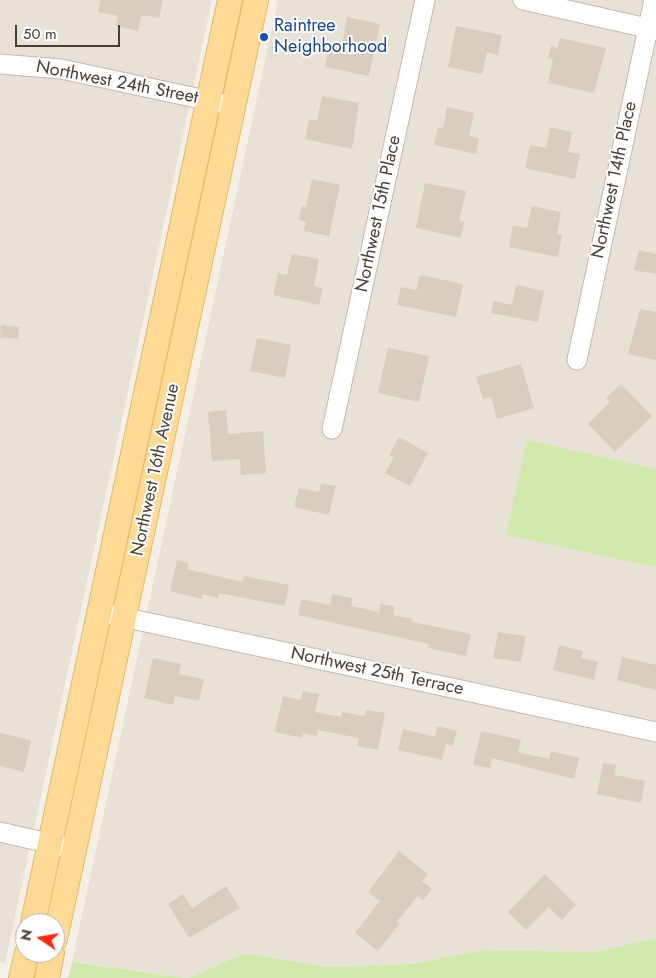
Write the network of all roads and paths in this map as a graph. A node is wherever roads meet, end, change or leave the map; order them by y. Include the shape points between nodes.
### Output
1 (230, 0) edge
2 (256, 0) edge
3 (425, 0) edge
4 (523, 0) edge
5 (654, 0) edge
6 (652, 29) edge
7 (0, 64) edge
8 (209, 101) junction
9 (234, 106) junction
10 (153, 360) junction
11 (576, 360) dead end
12 (178, 365) junction
13 (332, 429) dead end
14 (99, 612) junction
15 (124, 617) junction
16 (656, 732) edge
17 (0, 832) edge
18 (50, 843) junction
19 (74, 849) junction
20 (35, 913) edge
21 (60, 913) edge
22 (25, 963) edge
23 (50, 963) edge
24 (21, 978) edge
25 (47, 978) edge

1 - 8 main road, Northwest 16th Avenue
2 - 9 main road, Northwest 16th Avenue
3 - 13 street, Northwest 15th Place
4 - 6 street
5 - 6 street, Northwest 14th Place
6 - 11 street, Northwest 14th Place
7 - 8 street, Northwest 24th Street via 61,69
8 - 9 street, Northwest 24th Street
8 - 10 main road, Northwest 16th Avenue
9 - 12 main road, Northwest 16th Avenue
10 - 12 main road
10 - 14 main road, Northwest 16th Avenue
12 - 15 main road, Northwest 16th Avenue
14 - 15 street, Northwest 25th Terrace
14 - 18 main road, Northwest 16th Avenue
15 - 16 street, Northwest 25th Terrace
15 - 19 main road, Northwest 16th Avenue
17 - 18 street
18 - 19 street
18 - 20 main road, Northwest 16th Avenue
19 - 21 main road, Northwest 16th Avenue
22 - 24 main road
23 - 25 main road

